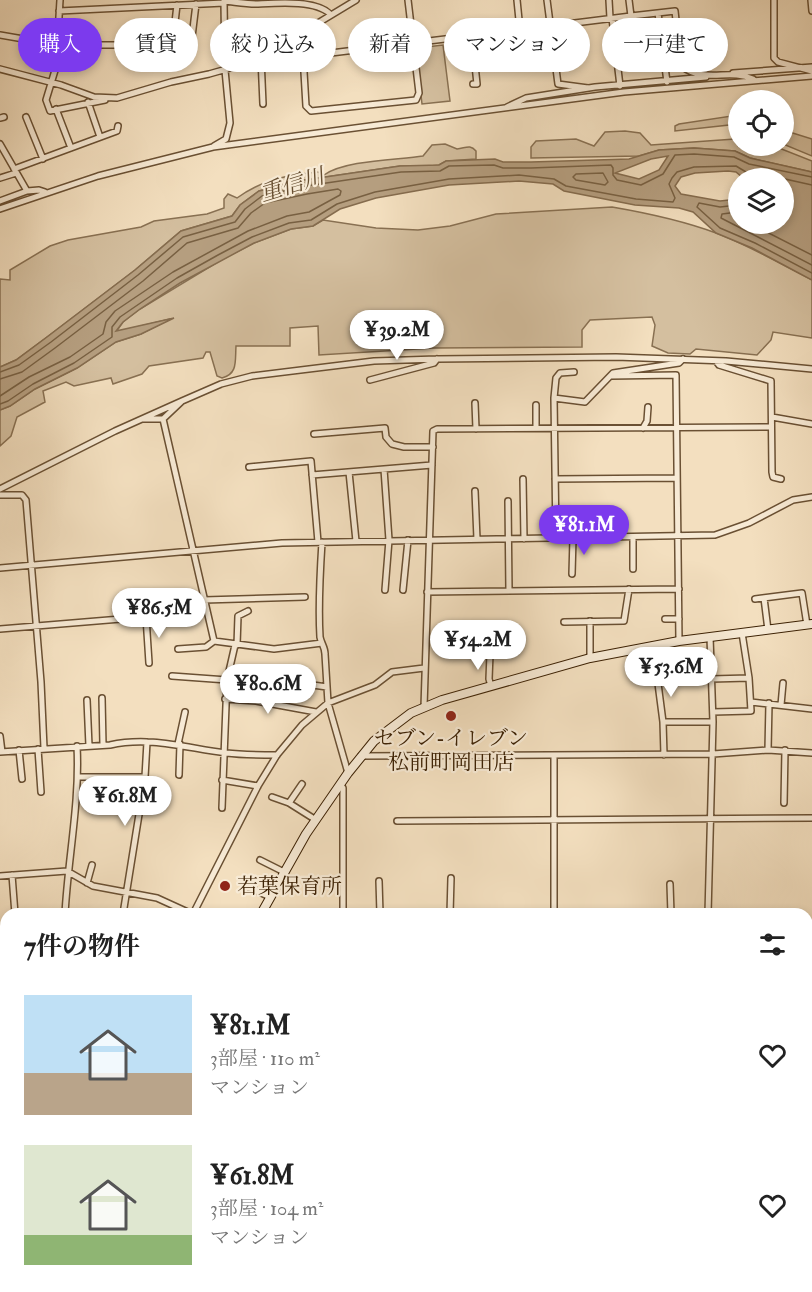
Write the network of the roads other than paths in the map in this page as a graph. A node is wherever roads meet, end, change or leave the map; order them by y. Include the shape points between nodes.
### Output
1 (60, 0) edge
2 (89, 0) edge
3 (356, 0) edge
4 (408, 0) edge
5 (517, 0) edge
6 (547, 0) edge
7 (609, 0) edge
8 (629, 0) edge
9 (774, 0) edge
10 (811, 0) edge
11 (276, 1) edge
12 (288, 1) edge
13 (224, 2) edge
14 (196, 4) junction
15 (177, 5) junction
16 (89, 9) junction
17 (59, 11) junction
18 (812, 11) edge
19 (658, 13) junction
20 (330, 14) junction
21 (630, 16) junction
22 (59, 18) edge
23 (176, 18) edge
24 (224, 18) edge
25 (324, 18) edge
26 (410, 18) edge
27 (519, 18) edge
28 (550, 18) edge
29 (611, 18) joint
30 (0, 35) edge
31 (18, 38) edge
32 (102, 45) edge
33 (802, 68) junction
34 (0, 69) edge
35 (812, 69) edge
36 (54, 72) edge
37 (216, 72) edge
38 (225, 72) edge
39 (262, 72) edge
40 (304, 72) edge
41 (416, 72) edge
42 (476, 72) edge
43 (557, 72) edge
44 (618, 72) edge
45 (727, 75) junction
46 (706, 76) junction
47 (812, 76) edge
48 (755, 80) junction
49 (667, 81) junction
50 (52, 83) junction
51 (473, 84) dead end
52 (620, 86) junction
53 (589, 88) junction
54 (667, 88) junction
55 (613, 94) junction
56 (86, 95) junction
57 (109, 98) junction
58 (88, 103) junction
59 (263, 104) dead end
60 (506, 108) junction
61 (57, 109) junction
62 (26, 117) dead end
63 (118, 126) dead end
64 (100, 137) junction
65 (0, 144) edge
66 (213, 147) junction
67 (71, 148) junction
68 (2, 152) edge
69 (43, 159) junction
70 (15, 171) junction
71 (0, 178) edge
72 (27, 191) junction
73 (45, 192) junction
74 (0, 201) edge
75 (0, 209) edge
76 (437, 358) junction
77 (683, 359) junction
78 (716, 361) junction
79 (812, 369) edge
80 (574, 372) dead end
81 (611, 376) junction
82 (370, 380) dead end
83 (554, 398) junction
84 (182, 401) junction
85 (475, 403) dead end
86 (536, 405) dead end
87 (648, 407) dead end
88 (772, 417) junction
89 (163, 418) junction
90 (142, 419) junction
91 (812, 424) edge
92 (771, 427) junction
93 (536, 428) junction
94 (555, 428) junction
95 (643, 428) junction
96 (677, 428) junction
97 (476, 429) junction
98 (314, 434) dead end
99 (433, 447) junction
100 (432, 465) junction
101 (249, 467) dead end
102 (384, 469) junction
103 (350, 472) junction
104 (312, 475) junction
105 (677, 478) junction
106 (523, 479) dead end
107 (555, 479) junction
108 (781, 479) dead end
109 (0, 489) edge
110 (475, 491) dead end
111 (0, 495) edge
112 (812, 497) edge
113 (508, 501) dead end
114 (607, 509) dead end
115 (633, 537) junction
116 (678, 537) junction
117 (556, 538) junction
118 (573, 538) junction
119 (607, 538) junction
120 (477, 539) junction
121 (508, 539) junction
122 (524, 539) junction
123 (389, 540) junction
124 (408, 540) junction
125 (429, 540) junction
126 (356, 541) junction
127 (320, 542) junction
128 (192, 550) junction
129 (32, 565) junction
130 (0, 568) edge
131 (633, 569) dead end
132 (572, 574) dead end
133 (679, 589) junction
134 (385, 590) dead end
135 (403, 590) dead end
136 (629, 590) junction
137 (509, 591) junction
138 (427, 592) junction
139 (305, 597) dead end
140 (764, 598) junction
141 (755, 599) dead end
142 (204, 600) junction
143 (206, 610) junction
144 (248, 611) dead end
145 (146, 617) junction
146 (679, 618) junction
147 (666, 619) dead end
148 (590, 621) junction
149 (564, 622) dead end
150 (809, 625) edge
151 (37, 626) junction
152 (0, 629) edge
153 (768, 630) junction
154 (742, 633) junction
155 (710, 637) junction
156 (214, 641) junction
157 (679, 641) junction
158 (322, 643) junction
159 (236, 645) junction
160 (653, 645) junction
161 (178, 649) dead end
162 (490, 654) dead end
163 (590, 658) junction
164 (149, 663) dead end
165 (424, 668) junction
166 (229, 671) junction
167 (172, 676) dead end
168 (749, 678) junction
169 (711, 679) junction
170 (227, 680) junction
171 (783, 683) dead end
172 (491, 686) junction
173 (327, 687) junction
174 (102, 698) dead end
175 (225, 699) junction
176 (87, 700) dead end
177 (751, 702) junction
178 (328, 703) junction
179 (769, 703) junction
180 (781, 705) junction
181 (424, 707) junction
182 (812, 709) edge
183 (185, 712) dead end
184 (316, 712) junction
185 (713, 712) junction
186 (663, 722) junction
187 (713, 722) junction
188 (0, 736) edge
189 (147, 742) junction
190 (179, 744) junction
191 (77, 746) junction
192 (89, 746) junction
193 (103, 746) junction
194 (41, 748) junction
195 (19, 750) junction
196 (768, 750) junction
197 (785, 750) junction
198 (1, 752) edge
199 (224, 753) junction
200 (812, 753) edge
201 (713, 754) junction
202 (277, 755) junction
203 (554, 755) junction
204 (664, 755) junction
205 (361, 756) junction
206 (348, 773) junction
207 (179, 775) dead end
208 (79, 777) junction
209 (145, 777) junction
210 (21, 779) dead end
211 (222, 780) junction
212 (302, 784) dead end
213 (340, 784) junction
214 (258, 786) junction
215 (41, 792) dead end
216 (272, 796) dead end
217 (289, 802) junction
218 (784, 803) dead end
219 (222, 808) dead end
220 (812, 818) edge
221 (710, 819) junction
222 (315, 820) junction
223 (554, 820) junction
224 (397, 821) dead end
225 (260, 860) dead end
226 (92, 865) dead end
227 (67, 871) junction
228 (284, 872) junction
229 (12, 875) junction
230 (0, 876) edge
231 (451, 878) dead end
232 (379, 881) dead end
233 (87, 883) junction
234 (670, 884) dead end
235 (246, 886) dead end
236 (126, 892) junction
237 (270, 897) junction
238 (15, 908) edge
239 (65, 908) edge
240 (124, 908) edge
241 (180, 908) edge
242 (196, 908) edge
243 (264, 908) edge
244 (343, 908) edge
245 (380, 908) edge
246 (450, 908) edge
247 (554, 908) edge
248 (671, 908) edge
249 (708, 908) edge

1 - 17 street
2 - 16 street
3 - 20 street
4 - 26 street
5 - 27 street
6 - 28 street
7 - 29 street
8 - 21 street
9 - 33 street via 774,58
10 - 18 street
11 - 12 street
11 - 13 street
12 - 20 street via 318,5
13 - 14 street
13 - 24 street
14 - 15 street
14 - 32 street via 191,45 186,51
15 - 16 street
15 - 23 street
16 - 17 street
17 - 22 street
19 - 21 street
19 - 46 street via 675,11 681,66
19 - 49 street
20 - 25 street
21 - 29 street
30 - 31 street
33 - 35 street
33 - 45 street
34 - 50 street
36 - 50 street
37 - 57 street
38 - 66 street via 229,133
39 - 59 street
40 - 41 street via 307,108 314,112 416,100
42 - 51 street via 477,84
43 - 53 street via 558,84
44 - 52 street
45 - 46 street
45 - 48 street
46 - 49 street
47 - 48 street
48 - 54 street
49 - 52 street
49 - 54 street
50 - 56 street
50 - 61 street via 46,100 50,111
52 - 53 street
53 - 55 street
53 - 60 street via 526,98
54 - 55 street
55 - 60 street
56 - 57 street
56 - 58 street
57 - 58 street
58 - 61 street
58 - 64 street
60 - 66 street
61 - 67 street
62 - 69 street
63 - 64 street via 117,131
64 - 67 street
65 - 68 street
66 - 73 street
67 - 69 street
68 - 70 street
69 - 70 street
70 - 71 street
70 - 72 street
72 - 73 street
72 - 74 street
73 - 75 street
76 - 77 street
76 - 82 street via 434,363
76 - 84 street via 364,362 252,376 220,384
77 - 78 street
77 - 81 street
78 - 79 street
78 - 88 street via 771,381
80 - 83 street via 557,375
81 - 83 street via 585,402
81 - 96 street via 676,375
83 - 94 street
84 - 89 street
84 - 90 street
85 - 97 street
86 - 93 street
87 - 95 street
88 - 91 street
88 - 92 street
89 - 90 street
89 - 128 street
90 - 109 street
92 - 96 street
92 - 108 street via 772,472 773,477
93 - 94 street
93 - 97 street
94 - 95 street
94 - 107 street
95 - 96 street
96 - 105 street
97 - 99 street via 437,429 433,431
98 - 99 street via 385,428 392,444
99 - 100 street
100 - 102 street
100 - 125 street
101 - 104 street via 311,461
102 - 103 street
102 - 123 street
103 - 104 street
103 - 126 street
104 - 127 street
105 - 107 street
105 - 116 street
106 - 122 street
107 - 117 street
110 - 120 street
111 - 129 street via 24,496
112 - 116 street via 793,500 723,533
113 - 121 street
114 - 119 street
115 - 116 street
115 - 119 street
115 - 131 street
116 - 133 street
117 - 118 street
117 - 122 street
118 - 119 street
118 - 132 street
120 - 121 street
120 - 125 street
121 - 122 street
121 - 137 street
123 - 124 street
123 - 126 street
123 - 134 street
124 - 125 street
124 - 135 street
125 - 138 street
126 - 127 street
127 - 128 street
127 - 158 street
128 - 129 street
128 - 142 street
129 - 130 street
129 - 151 street
133 - 136 street
133 - 146 street
136 - 137 street
136 - 148 street via 624,621
137 - 138 street
138 - 165 street
139 - 142 street
140 - 141 street
140 - 150 street via 802,593
140 - 153 street
142 - 143 street
143 - 145 street
143 - 156 street
144 - 159 street via 238,616
145 - 151 street
145 - 164 street
146 - 147 street
146 - 157 street
148 - 149 street
148 - 163 street
150 - 153 main road
151 - 152 street
151 - 194 street
153 - 154 main road
154 - 155 main road
154 - 168 street
155 - 157 main road
155 - 169 street
156 - 159 street
156 - 161 street via 206,647
157 - 160 main road
158 - 159 street via 274,650
158 - 173 street
159 - 166 street
160 - 163 main road
160 - 186 street
162 - 172 street
163 - 172 main road
165 - 178 street via 396,670 375,685
165 - 181 street
166 - 170 street
166 - 173 street
167 - 170 street
168 - 169 street
168 - 177 street
169 - 185 street
170 - 175 street
171 - 180 street
172 - 181 main road
173 - 178 street
174 - 193 street
175 - 184 street
175 - 199 street
176 - 192 street
177 - 179 street
177 - 185 street via 751,711
178 - 184 street
178 - 206 street
179 - 180 street
179 - 196 street
180 - 182 street
181 - 205 main road via 386,730
183 - 190 street
184 - 202 street
185 - 187 street
186 - 187 street
186 - 204 street
187 - 201 street
188 - 198 street
189 - 190 street
189 - 193 street
189 - 209 street
190 - 199 street
190 - 207 street
191 - 192 street
191 - 194 street
191 - 208 street
192 - 193 street
194 - 195 street
194 - 215 street
195 - 198 street
195 - 210 street
196 - 197 street
196 - 201 street
197 - 200 street
197 - 218 street
199 - 202 street
199 - 211 street
201 - 204 street
201 - 221 street
202 - 214 street
203 - 204 street
203 - 205 street
203 - 223 street
205 - 206 main road
206 - 213 main road
208 - 209 street
208 - 227 street
209 - 236 street
211 - 214 street
211 - 219 street
212 - 217 street
213 - 222 main road
213 - 244 street
214 - 242 street
216 - 217 street
217 - 222 street
220 - 221 street
221 - 223 street
221 - 249 street
222 - 228 main road
223 - 224 street
223 - 247 street
225 - 228 street
226 - 233 street
227 - 229 street
227 - 233 street
227 - 239 street
228 - 237 main road
229 - 230 street
229 - 238 street
231 - 246 street
232 - 245 street
233 - 236 street
234 - 248 street
235 - 237 street
236 - 240 street
236 - 241 street via 157,898
237 - 243 main road

